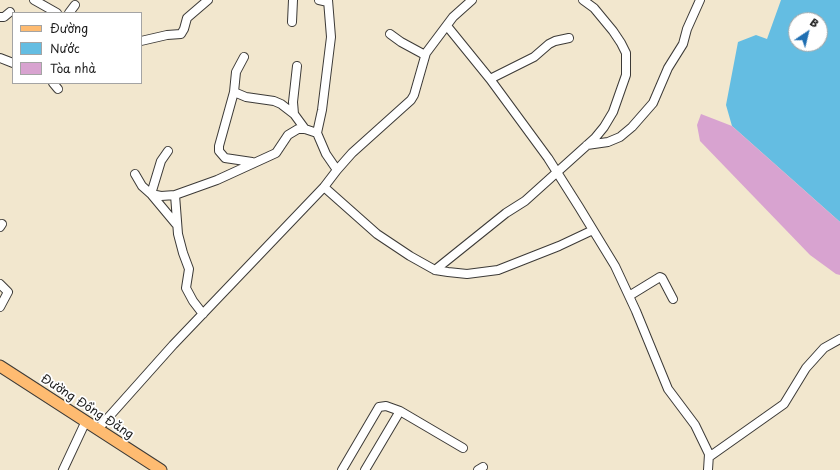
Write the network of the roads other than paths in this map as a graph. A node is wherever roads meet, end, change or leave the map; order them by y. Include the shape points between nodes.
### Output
1 (208, 0) edge
2 (293, 0) edge
3 (319, 0) edge
4 (472, 0) edge
5 (583, 0) edge
6 (700, 0) edge
7 (39, 1) edge
8 (328, 1) edge
9 (76, 5) dead end
10 (10, 12) dead end
11 (56, 12) edge
12 (70, 12) edge
13 (0, 17) edge
14 (292, 22) dead end
15 (447, 26) junction
16 (390, 34) dead end
17 (569, 38) dead end
18 (142, 41) edge
19 (425, 55) junction
20 (244, 57) dead end
21 (0, 58) edge
22 (12, 63) edge
23 (297, 66) dead end
24 (490, 79) junction
25 (234, 92) junction
26 (294, 114) junction
27 (305, 129) junction
28 (317, 133) junction
29 (587, 145) junction
30 (168, 151) dead end
31 (253, 162) junction
32 (337, 170) junction
33 (557, 171) junction
34 (135, 174) dead end
35 (324, 187) junction
36 (151, 194) junction
37 (175, 195) junction
38 (176, 224) junction
39 (592, 230) junction
40 (435, 270) junction
41 (0, 284) edge
42 (629, 296) junction
43 (672, 299) dead end
44 (0, 307) edge
45 (203, 314) junction
46 (840, 339) edge
47 (0, 366) edge
48 (400, 411) junction
49 (86, 423) junction
50 (98, 429) junction
51 (463, 448) dead end
52 (709, 457) junction
53 (63, 470) edge
54 (161, 470) edge
55 (342, 470) edge
56 (365, 470) edge
57 (708, 470) edge

1 - 18 street via 189,14 181,34
2 - 14 street
3 - 8 street
4 - 15 street via 456,13
5 - 29 street via 594,8 613,31 626,53 627,62 626,75 613,112 604,127
6 - 29 street via 683,44 668,68 652,103 620,137 608,142
7 - 11 street
8 - 28 street via 331,38
9 - 12 street
10 - 13 street
15 - 19 street
15 - 24 street
16 - 19 street
17 - 24 street via 549,44 534,56
19 - 32 street via 411,100 352,153
20 - 25 street via 236,72
21 - 22 street
23 - 26 street
24 - 33 street
25 - 26 street via 246,97 274,101
25 - 31 street via 219,151 225,158
26 - 27 street
27 - 28 street
27 - 31 street via 292,132 276,153
28 - 32 street via 326,154
29 - 33 street
30 - 36 street via 161,161
31 - 37 street via 217,180
32 - 35 street
33 - 39 street
33 - 40 street via 525,201 506,213
34 - 36 street via 142,186
35 - 40 street via 378,234
35 - 45 street
36 - 37 street
36 - 38 street
37 - 38 street
38 - 45 street via 189,269 186,288
39 - 40 street via 498,270 467,274
39 - 42 street via 615,266
41 - 44 street via 8,292
42 - 43 street via 660,277
42 - 52 street via 668,389 695,425
45 - 50 street
46 - 52 street via 824,348 806,368 784,404
47 - 49 main road, Đường Đồng Đăng
48 - 51 street
48 - 55 street via 386,406 379,407
48 - 56 street
49 - 50 main road, Đường Đồng Đăng
49 - 53 street
50 - 54 main road, Đường Đồng Đăng
52 - 57 street

